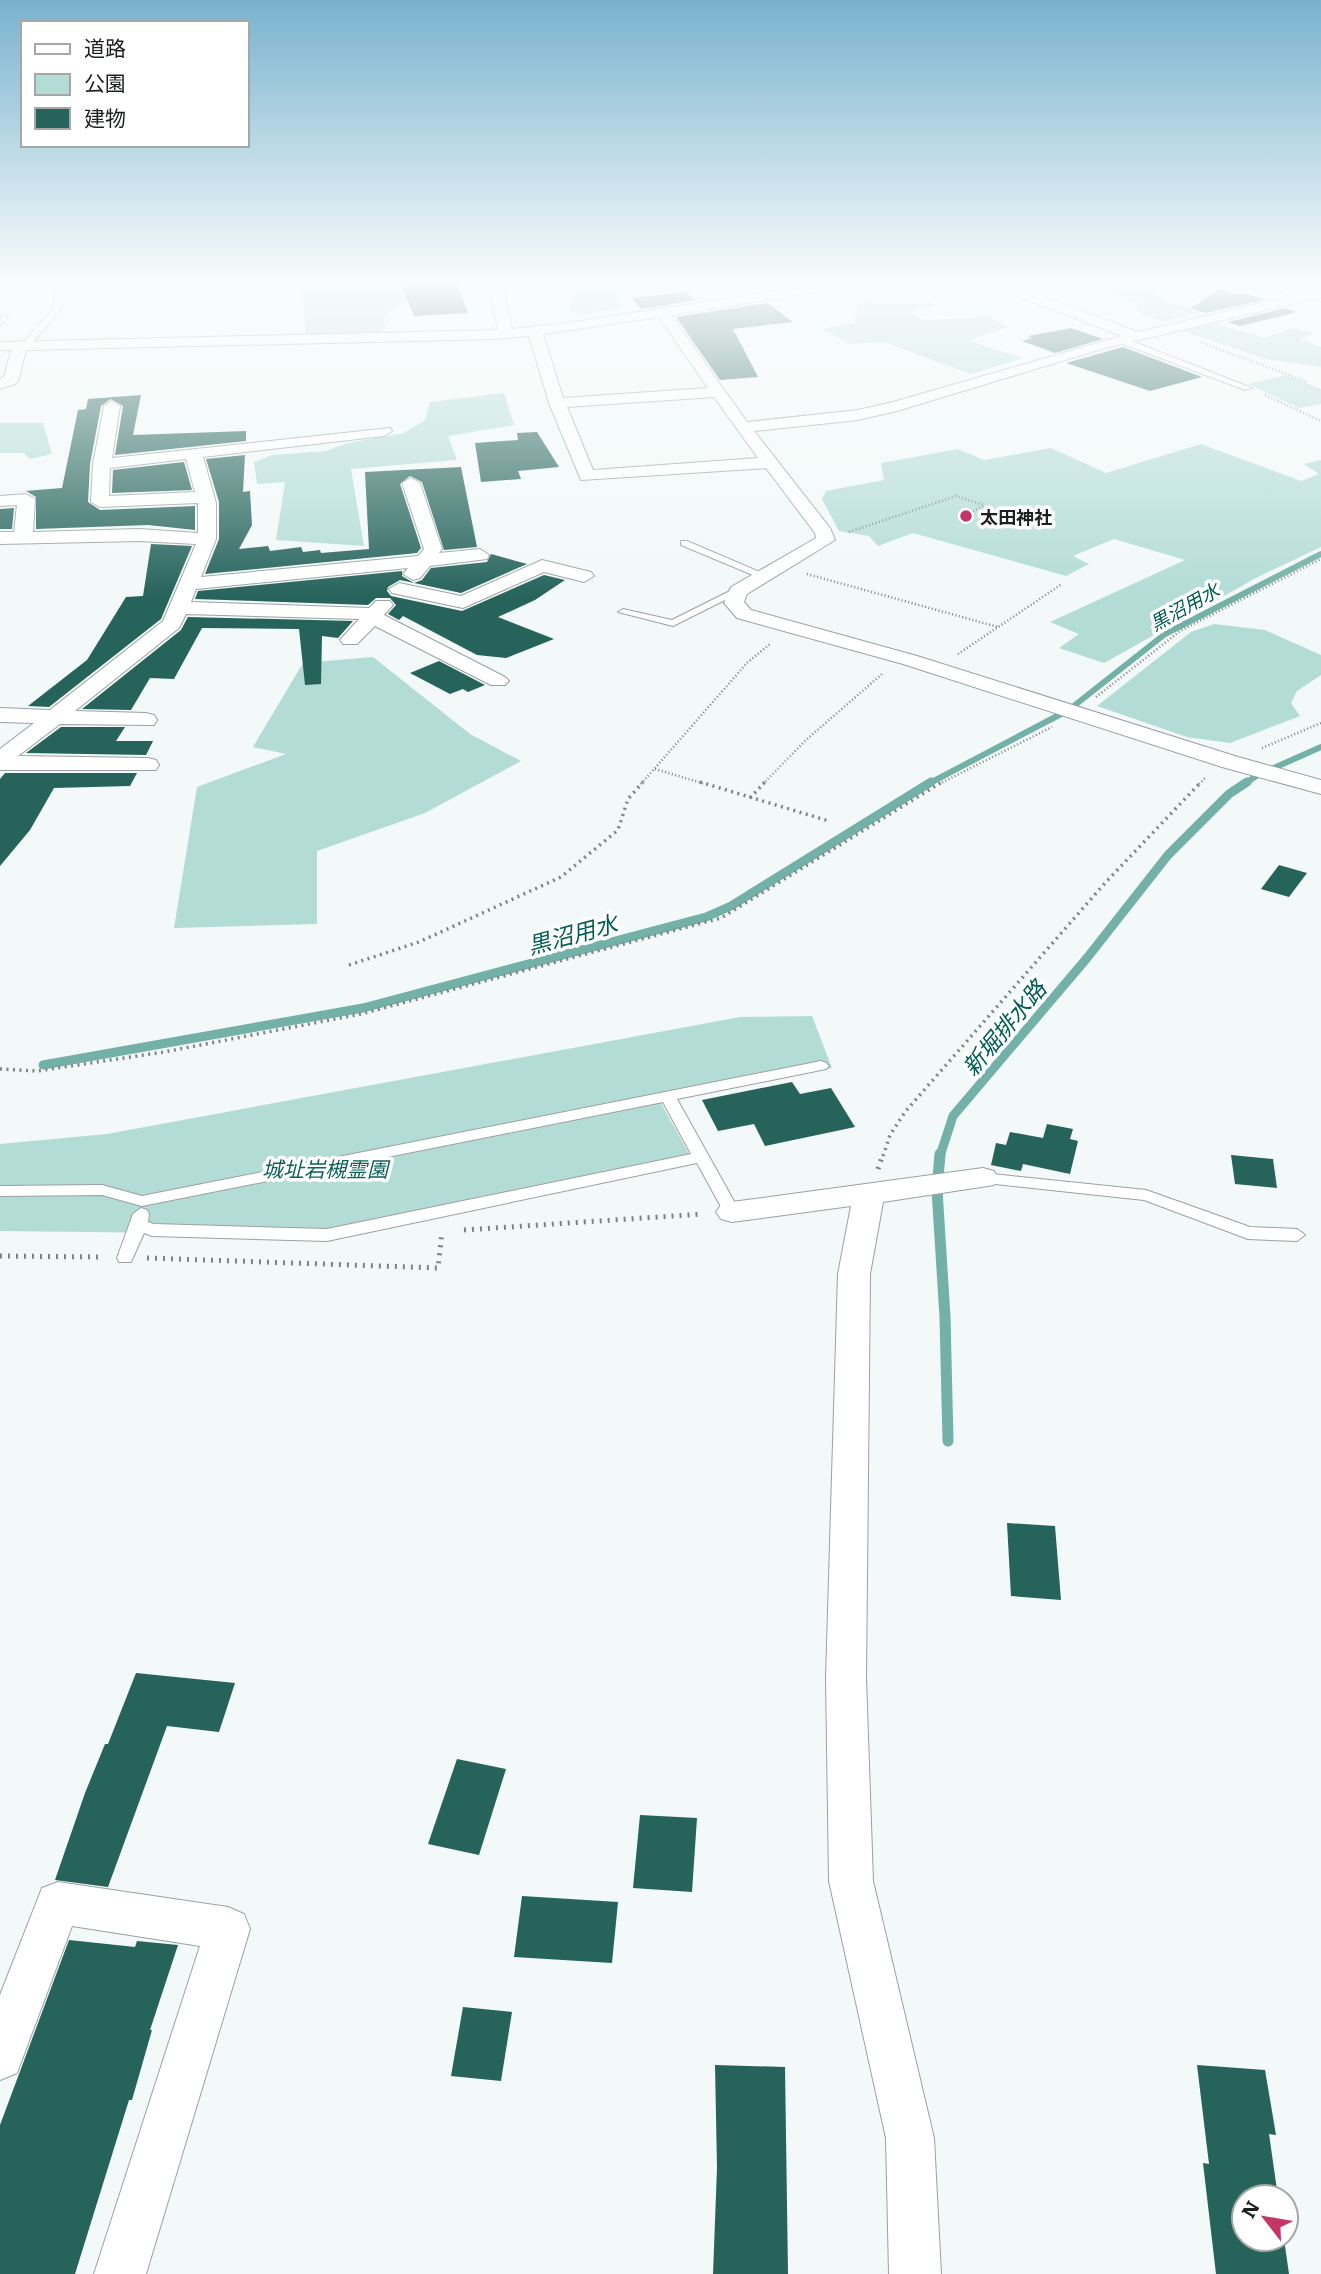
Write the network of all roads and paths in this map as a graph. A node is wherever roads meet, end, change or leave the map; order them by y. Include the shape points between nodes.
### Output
1 (552, 386) edge
2 (714, 386) edge
3 (960, 386) edge
4 (1244, 386) edge
5 (1248, 388) joint
6 (718, 392) junction
7 (557, 404) junction
8 (112, 406) dead end
9 (1321, 421) edge
10 (743, 427) junction
11 (384, 431) dead end
12 (193, 453) junction
13 (772, 462) junction
14 (102, 464) junction
15 (411, 483) dead end
16 (206, 497) junction
17 (0, 501) edge
18 (973, 512) dead end
19 (0, 538) edge
20 (23, 538) junction
21 (207, 539) junction
22 (826, 540) junction
23 (684, 543) dead end
24 (480, 555) dead end
25 (1321, 559) edge
26 (425, 562) junction
27 (772, 571) junction
28 (584, 576) dead end
29 (188, 584) junction
30 (1062, 584) dead end
31 (398, 589) junction
32 (738, 591) junction
33 (179, 608) junction
34 (623, 612) dead end
35 (372, 616) junction
36 (791, 627) junction
37 (998, 627) junction
38 (350, 640) dead end
39 (901, 657) junction
40 (937, 669) junction
41 (498, 681) dead end
42 (1096, 698) dead end
43 (0, 715) edge
44 (54, 716) junction
45 (146, 720) dead end
46 (1060, 723) dead end
47 (1321, 723) edge
48 (0, 761) edge
49 (1230, 762) junction
50 (148, 765) dead end
51 (655, 769) junction
52 (1315, 785) edge
53 (750, 798) junction
54 (830, 821) dead end
55 (349, 965) dead end
56 (821, 1066) dead end
57 (0, 1071) edge
58 (667, 1096) junction
59 (701, 1157) junction
60 (983, 1178) joint
61 (0, 1191) edge
62 (888, 1191) junction
63 (142, 1201) junction
64 (732, 1212) joint
65 (139, 1225) junction
66 (1297, 1235) dead end
67 (125, 1258) dead end
68 (0, 2056) edge
69 (120, 2274) edge
70 (915, 2274) edge

1 - 7 street
2 - 6 street
3 - 10 street via 858,415
4 - 5 lane
5 - 9 path
6 - 7 street
6 - 10 street
7 - 13 street via 587,476
8 - 14 street
10 - 13 street
11 - 12 street
12 - 14 street
12 - 16 street
13 - 22 street
14 - 16 street via 100,502
15 - 26 street via 433,549
16 - 21 street
17 - 20 street via 26,499
18 - 22 path via 984,505 956,496
19 - 20 street
20 - 21 street via 139,535
21 - 29 street
22 - 27 street
23 - 27 lane
24 - 26 street
25 - 42 path via 1180,631
26 - 29 street
26 - 31 street
27 - 32 street
27 - 37 path
28 - 31 street via 542,566 463,602
29 - 33 street
30 - 37 path
31 - 35 street
32 - 34 lane via 673,623
32 - 36 street via 734,603 744,614
33 - 35 street
33 - 44 street via 172,624
35 - 38 street
35 - 41 street
36 - 39 street
36 - 51 path via 747,663
37 - 40 path
39 - 40 street
39 - 53 path via 806,740
40 - 49 street
43 - 44 street
44 - 45 street
44 - 48 street
46 - 57 path via 952,776 721,918 361,1014 163,1052 37,1071
47 - 49 path
48 - 50 street
49 - 52 street
49 - 62 path via 1219,766 1189,794 1105,883 905,1112 890,1135
51 - 53 path
51 - 55 path via 628,799 618,830 561,877 419,943
53 - 54 path
56 - 58 lane
58 - 59 lane
58 - 63 lane
59 - 64 lane
59 - 65 lane via 327,1235 152,1230
60 - 62 street
60 - 66 lane via 1146,1195 1248,1233
61 - 63 lane via 102,1190
62 - 64 street
62 - 70 street via 854,1275 846,1678 850,1881 910,2138
63 - 65 lane
65 - 67 lane
68 - 69 street via 58,1903 228,1929

